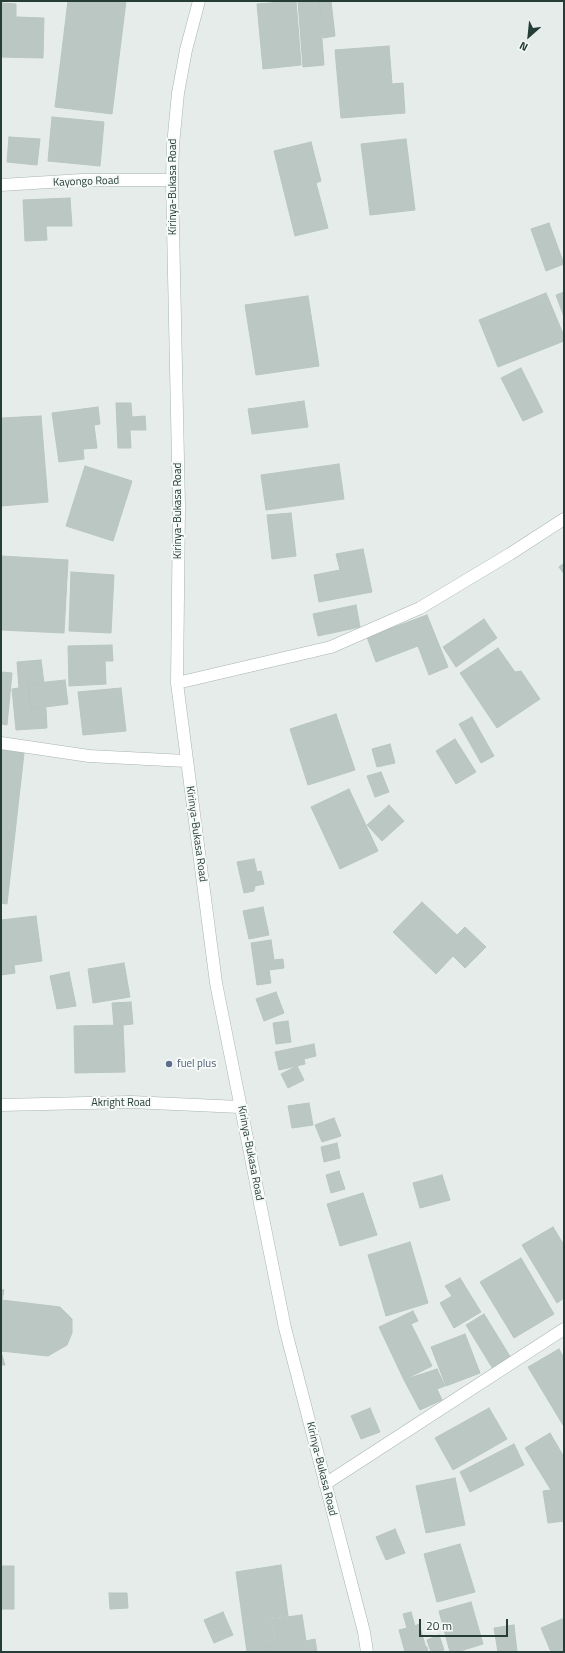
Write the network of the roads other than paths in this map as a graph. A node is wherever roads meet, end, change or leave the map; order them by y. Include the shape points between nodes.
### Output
1 (199, 1) edge
2 (172, 180) junction
3 (1, 186) edge
4 (564, 518) edge
5 (177, 683) junction
6 (1, 743) edge
7 (186, 761) junction
8 (1, 1105) edge
9 (240, 1107) junction
10 (564, 1330) edge
11 (325, 1484) junction
12 (367, 1652) edge

1 - 2 street, Kirinya-Bukasa Road via 178,93 172,145
2 - 3 street, Kayongo Road via 82,180
2 - 5 street, Kirinya-Bukasa Road via 179,507
4 - 5 street via 420,608 331,647
5 - 7 street, Kirinya-Bukasa Road
6 - 7 street via 89,756
7 - 9 street, Kirinya-Bukasa Road via 216,983
8 - 9 street, Akright Road via 131,1102
9 - 11 street, Kirinya-Bukasa Road via 285,1328
10 - 11 street
11 - 12 street, Kirinya-Bukasa Road

